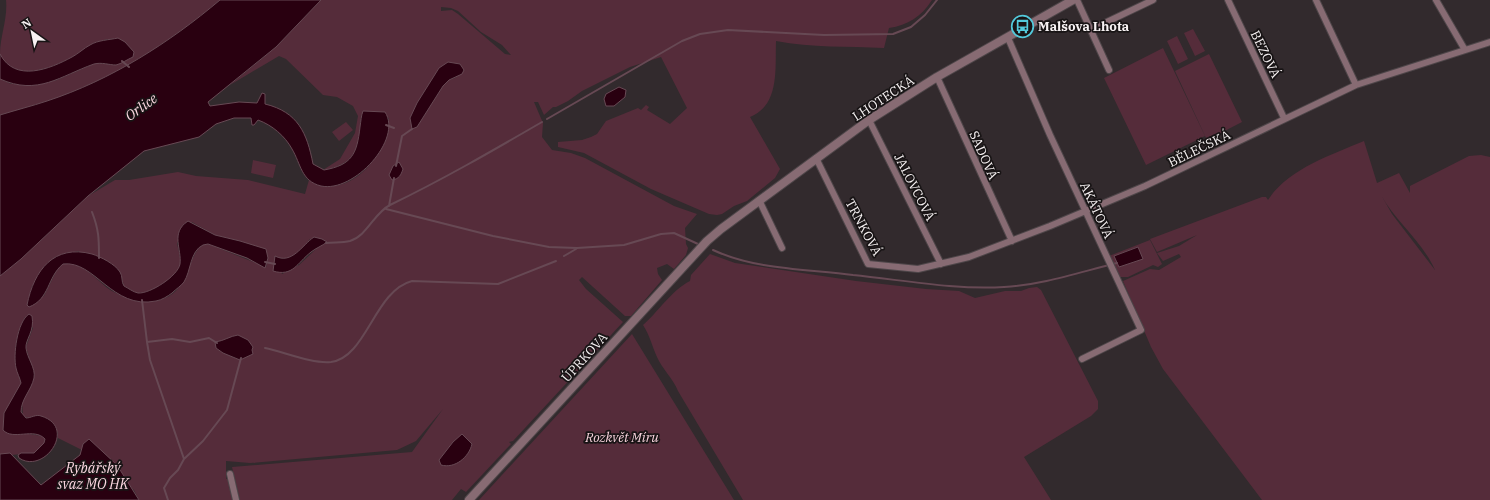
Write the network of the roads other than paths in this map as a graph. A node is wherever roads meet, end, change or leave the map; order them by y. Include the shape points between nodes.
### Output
1 (1073, 0) edge
2 (1077, 0) edge
3 (1153, 0) edge
4 (1228, 0) edge
5 (1316, 0) edge
6 (1436, 0) edge
7 (1090, 30) junction
8 (1008, 38) junction
9 (1490, 42) edge
10 (1465, 50) junction
11 (1109, 70) dead end
12 (937, 77) junction
13 (1356, 85) junction
14 (1284, 118) junction
15 (869, 120) junction
16 (816, 158) junction
17 (759, 200) junction
18 (1085, 212) junction
19 (717, 232) joint
20 (1012, 241) junction
21 (782, 248) dead end
22 (941, 264) junction
23 (1082, 359) dead end
24 (230, 474) dead end
25 (236, 500) edge
26 (469, 500) edge

1 - 8 street, LHOTECKÁ
2 - 7 street
3 - 7 street
4 - 14 street, BEZOVÁ
5 - 13 street
6 - 10 street
7 - 11 street
8 - 12 street, LHOTECKÁ
8 - 18 street, AKÁTOVÁ
9 - 10 street, BĚLEČSKÁ
10 - 13 street, BĚLEČSKÁ
12 - 15 street, LHOTECKÁ
12 - 20 street, SADOVÁ
13 - 14 street, BĚLEČSKÁ
14 - 18 street, BĚLEČSKÁ via 1145,186
15 - 16 street, LHOTECKÁ
15 - 22 street, JALOVCOVÁ
16 - 17 street, LHOTECKÁ
16 - 22 street, TRNKOVÁ via 868,264 918,269
17 - 19 street, LHOTECKÁ
17 - 21 street
18 - 20 street, BĚLEČSKÁ
18 - 23 street, AKÁTOVÁ via 1141,330
19 - 26 street, ÚPRKOVA
20 - 22 street, BĚLEČSKÁ
24 - 25 street

